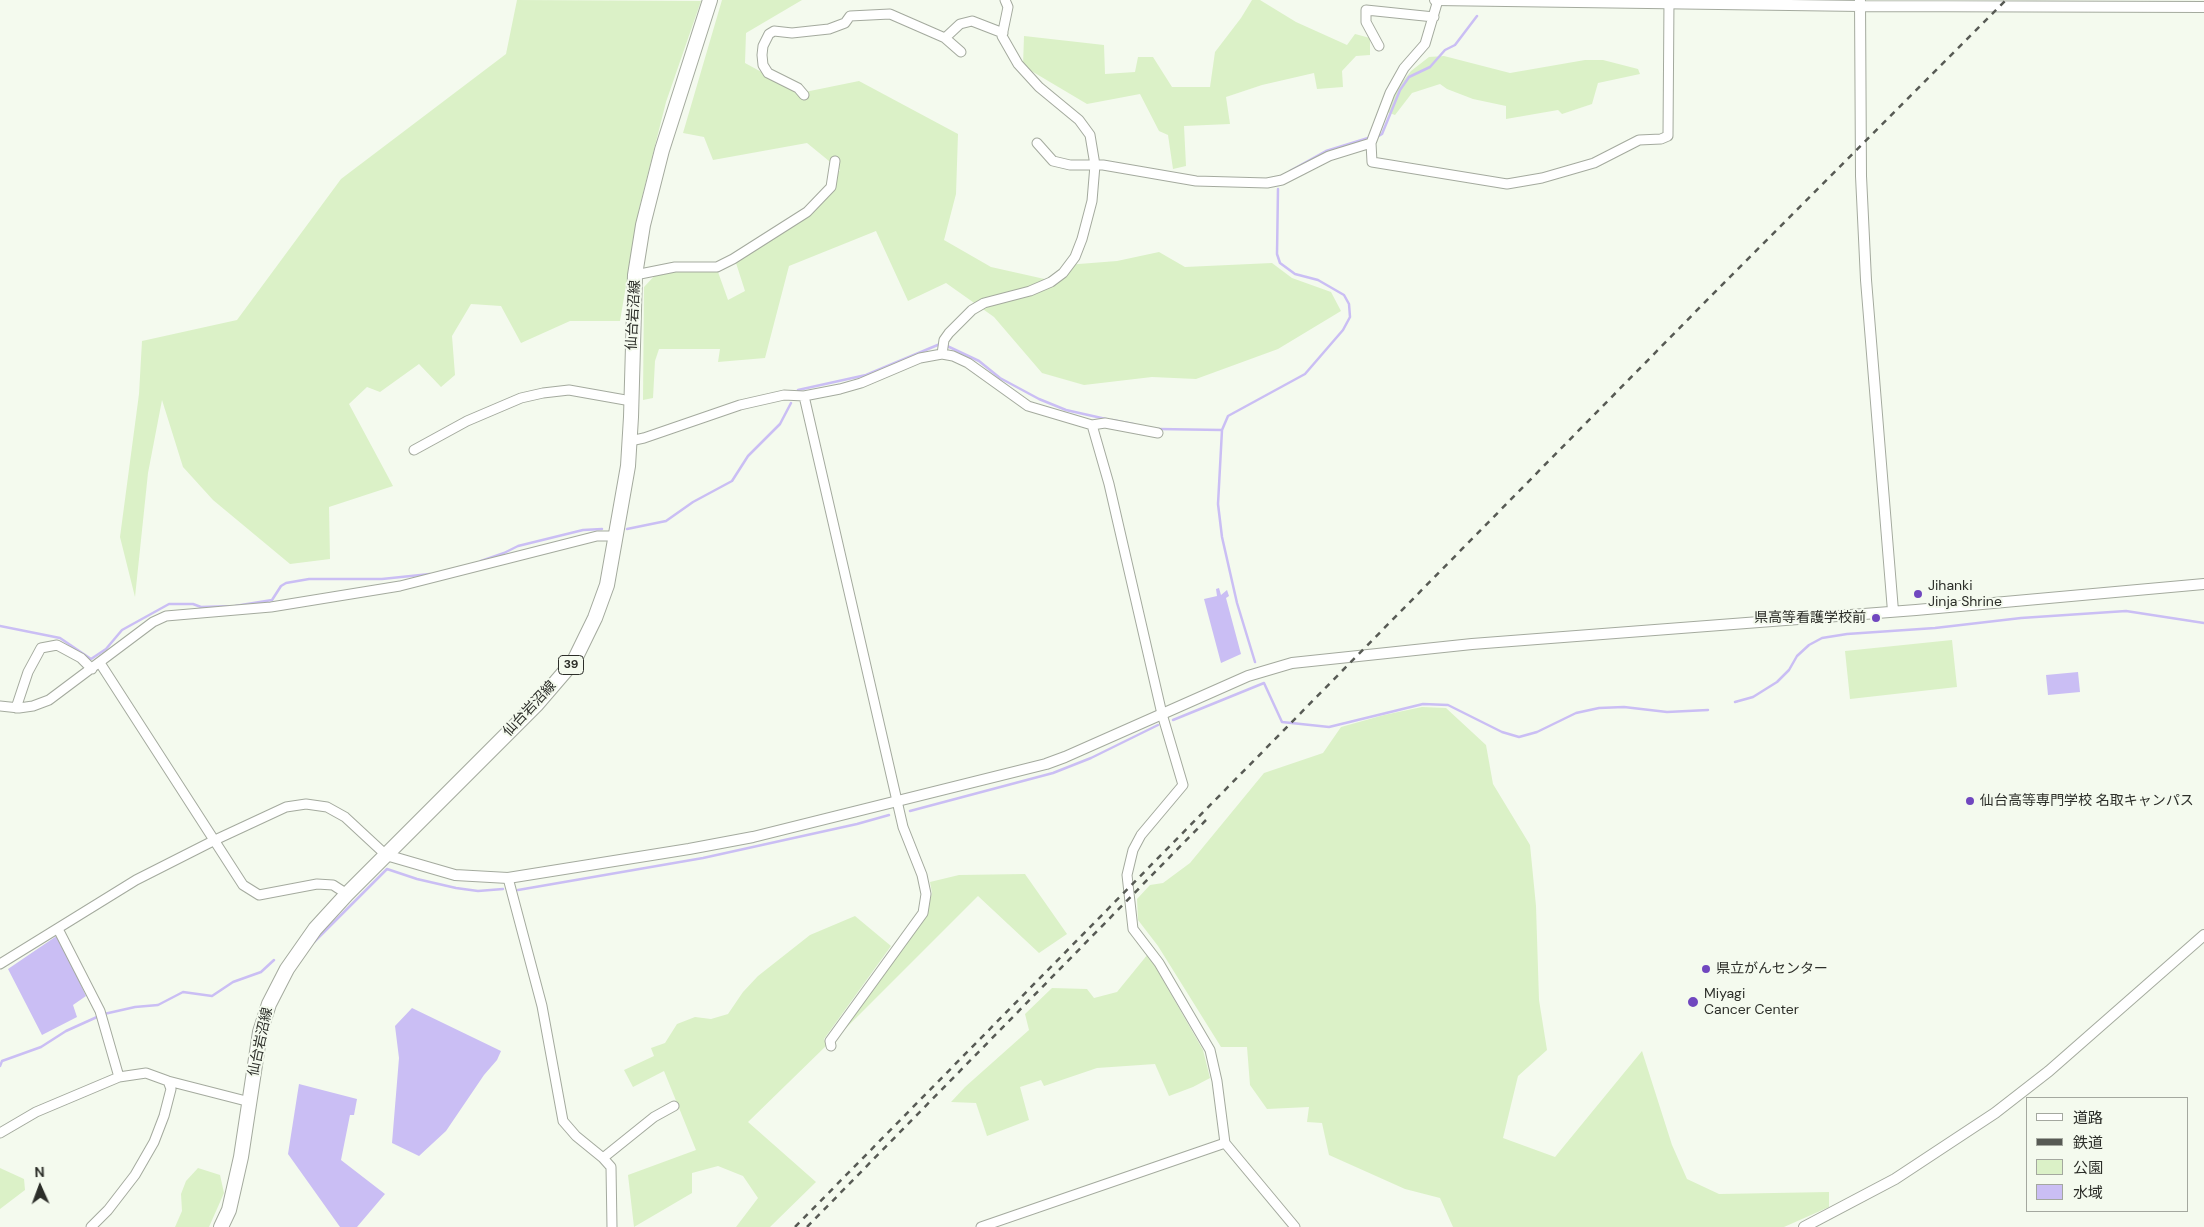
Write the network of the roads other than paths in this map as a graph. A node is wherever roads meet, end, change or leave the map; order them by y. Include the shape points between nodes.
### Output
1 (710, 0) edge
2 (1005, 0) edge
3 (1437, 0) edge
4 (1527, 0) edge
5 (1669, 2) edge
6 (1860, 3) edge
7 (1366, 5) edge
8 (2204, 7) edge
9 (1434, 17) junction
10 (1003, 33) junction
11 (945, 38) junction
12 (1379, 46) dead end
13 (961, 52) dead end
14 (804, 95) dead end
15 (1037, 143) dead end
16 (1371, 143) junction
17 (835, 161) dead end
18 (1095, 165) junction
19 (635, 275) junction
20 (943, 347) junction
21 (804, 396) junction
22 (631, 401) junction
23 (1092, 425) junction
24 (1158, 433) dead end
25 (630, 441) junction
26 (414, 450) dead end
27 (616, 536) junction
28 (2204, 584) edge
29 (1893, 612) junction
30 (96, 666) junction
31 (0, 706) edge
32 (16, 708) junction
33 (1162, 714) junction
34 (898, 802) junction
35 (214, 840) junction
36 (386, 855) junction
37 (508, 878) junction
38 (347, 894) junction
39 (58, 929) junction
40 (2204, 935) edge
41 (0, 964) edge
42 (831, 1046) dead end
43 (120, 1077) junction
44 (168, 1081) junction
45 (250, 1102) junction
46 (674, 1106) dead end
47 (0, 1133) edge
48 (1225, 1143) junction
49 (603, 1158) junction
50 (91, 1227) edge
51 (221, 1227) edge
52 (612, 1227) edge
53 (981, 1227) edge
54 (1295, 1227) edge
55 (1804, 1227) edge

1 - 19 main road, 仙台岩沼線 / 39 via 662,150
2 - 10 street via 1008,7
3 - 4 street
3 - 9 street
4 - 5 street
5 - 6 street
5 - 16 street via 1669,133 1664,138 1639,140 1594,163 1542,178 1506,184 1372,162
6 - 8 street
6 - 29 street via 1861,176 1866,280
7 - 9 street
7 - 12 street via 1366,22
9 - 16 street via 1425,44 1404,68 1390,93
10 - 11 street via 972,21 960,24
10 - 18 street via 1025,74 1079,120 1090,135
11 - 13 street
11 - 14 street via 890,14 850,16 829,29 792,33 774,31 763,46 763,65 768,72 798,88
15 - 18 street via 1053,161
16 - 18 street via 1329,156 1278,182 1267,183 1196,181
17 - 19 street via 831,187 807,212 724,264 717,267 675,267
18 - 20 street via 1092,201 1082,239 1075,257 1063,273 1030,292 984,303 972,310 949,332
19 - 22 main road, 仙台岩沼線 / 39
20 - 21 street via 861,383
20 - 23 street via 1028,406
21 - 25 street via 784,395 740,405
21 - 34 street
22 - 25 main road, 仙台岩沼線 / 39
22 - 26 street via 569,390 543,393 521,398 468,421
23 - 24 street via 1105,423
23 - 33 street
25 - 27 main road, 仙台岩沼線 / 39
27 - 30 street via 597,536 400,586 252,609 166,616 152,622
27 - 36 main road, 仙台岩沼線 / 39 via 607,585 596,618 574,660 537,704
28 - 29 street
29 - 33 street via 1472,644 1292,663 1248,676
30 - 32 street via 49,700
30 - 32 street via 57,645 41,648 28,672
30 - 35 street
31 - 32 street
33 - 34 street via 1065,757
33 - 48 street via 1183,785 1141,835 1133,850 1126,876 1132,929 1159,963 1210,1050
34 - 37 street via 718,844
34 - 42 street via 925,887 926,904 896,952 830,1041
35 - 36 street via 286,807 306,804 327,807 345,817
35 - 38 street via 243,885 259,895 317,884 333,885
35 - 39 street via 136,880
36 - 37 street via 455,875
36 - 38 main road, 仙台岩沼線 / 39
37 - 49 street via 542,1006 563,1121
38 - 45 main road, 仙台岩沼線 / 39 via 314,929 279,982 260,1032
39 - 41 street
39 - 43 street via 100,1011
40 - 55 street via 2055,1066 1995,1113 1895,1179
43 - 44 street via 146,1073
43 - 47 street via 36,1112
44 - 45 street
44 - 50 street via 171,1089 154,1142 135,1175
45 - 51 main road, 仙台岩沼線 / 39 via 236,1181
46 - 49 street via 654,1117
48 - 53 street
48 - 54 street
49 - 52 street via 611,1168

